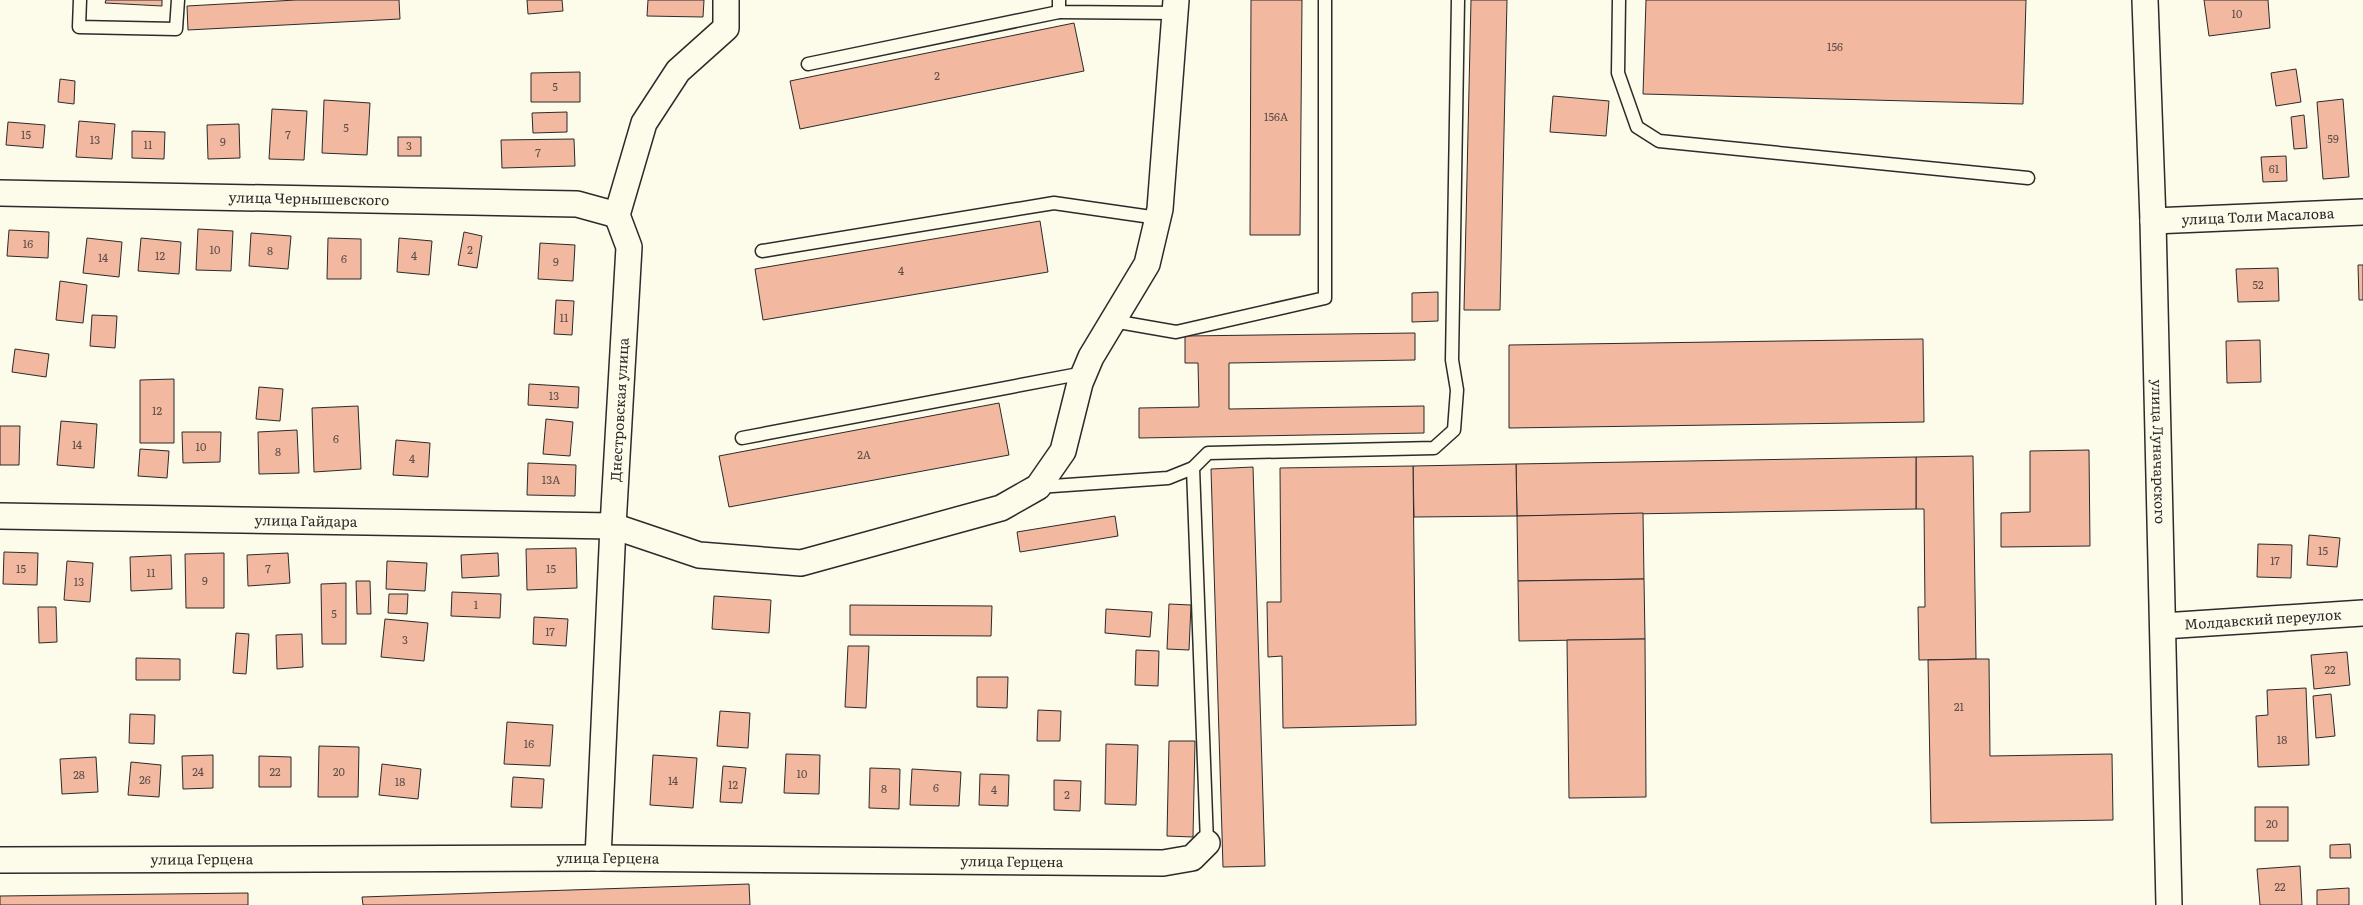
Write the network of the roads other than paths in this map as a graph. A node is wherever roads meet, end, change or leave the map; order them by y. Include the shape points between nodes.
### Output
1 (80, 0) edge
2 (178, 0) edge
3 (726, 0) edge
4 (1325, 0) edge
5 (1458, 0) edge
6 (1619, 0) edge
7 (2145, 0) edge
8 (1059, 6) edge
9 (1176, 7) edge
10 (808, 64) dead end
11 (2028, 178) dead end
12 (0, 193) edge
13 (2363, 212) edge
14 (617, 215) junction
15 (1158, 218) junction
16 (2153, 221) junction
17 (762, 251) dead end
18 (1113, 321) junction
19 (1084, 374) junction
20 (742, 438) dead end
21 (1193, 468) junction
22 (1038, 487) junction
23 (0, 516) edge
24 (613, 526) junction
25 (2363, 613) edge
26 (2163, 626) junction
27 (1207, 842) joint
28 (598, 858) junction
29 (0, 860) edge
30 (2169, 905) edge

1 - 2 lane via 79,27 176,29
3 - 14 street via 726,28 678,71 644,122
4 - 18 lane via 1324,298 1176,332
5 - 21 lane via 1452,360 1457,390 1454,430 1434,448 1208,453
6 - 11 lane via 1618,73 1637,127 1659,141
7 - 16 street, улица Луначарского
8 - 9 lane
8 - 10 lane
9 - 15 street
12 - 14 street, улица Чернышевского via 577,204
13 - 16 street, улица Толи Масалова
14 - 24 street, Днестровская улица via 629,247
15 - 17 lane via 1054,202
15 - 18 street via 1147,264
16 - 26 street, улица Луначарского
18 - 19 street
19 - 20 lane
19 - 22 street via 1063,451
21 - 22 lane via 1168,478
21 - 27 lane
22 - 24 street, улица Гайдара via 1001,508 800,563 699,555
23 - 24 street, улица Гайдара
24 - 28 street, Днестровская улица
25 - 26 street, Молдавский переулок
26 - 30 street, улица Луначарского
27 - 28 street, улица Герцена via 1192,858 1163,863
28 - 29 street, улица Герцена

